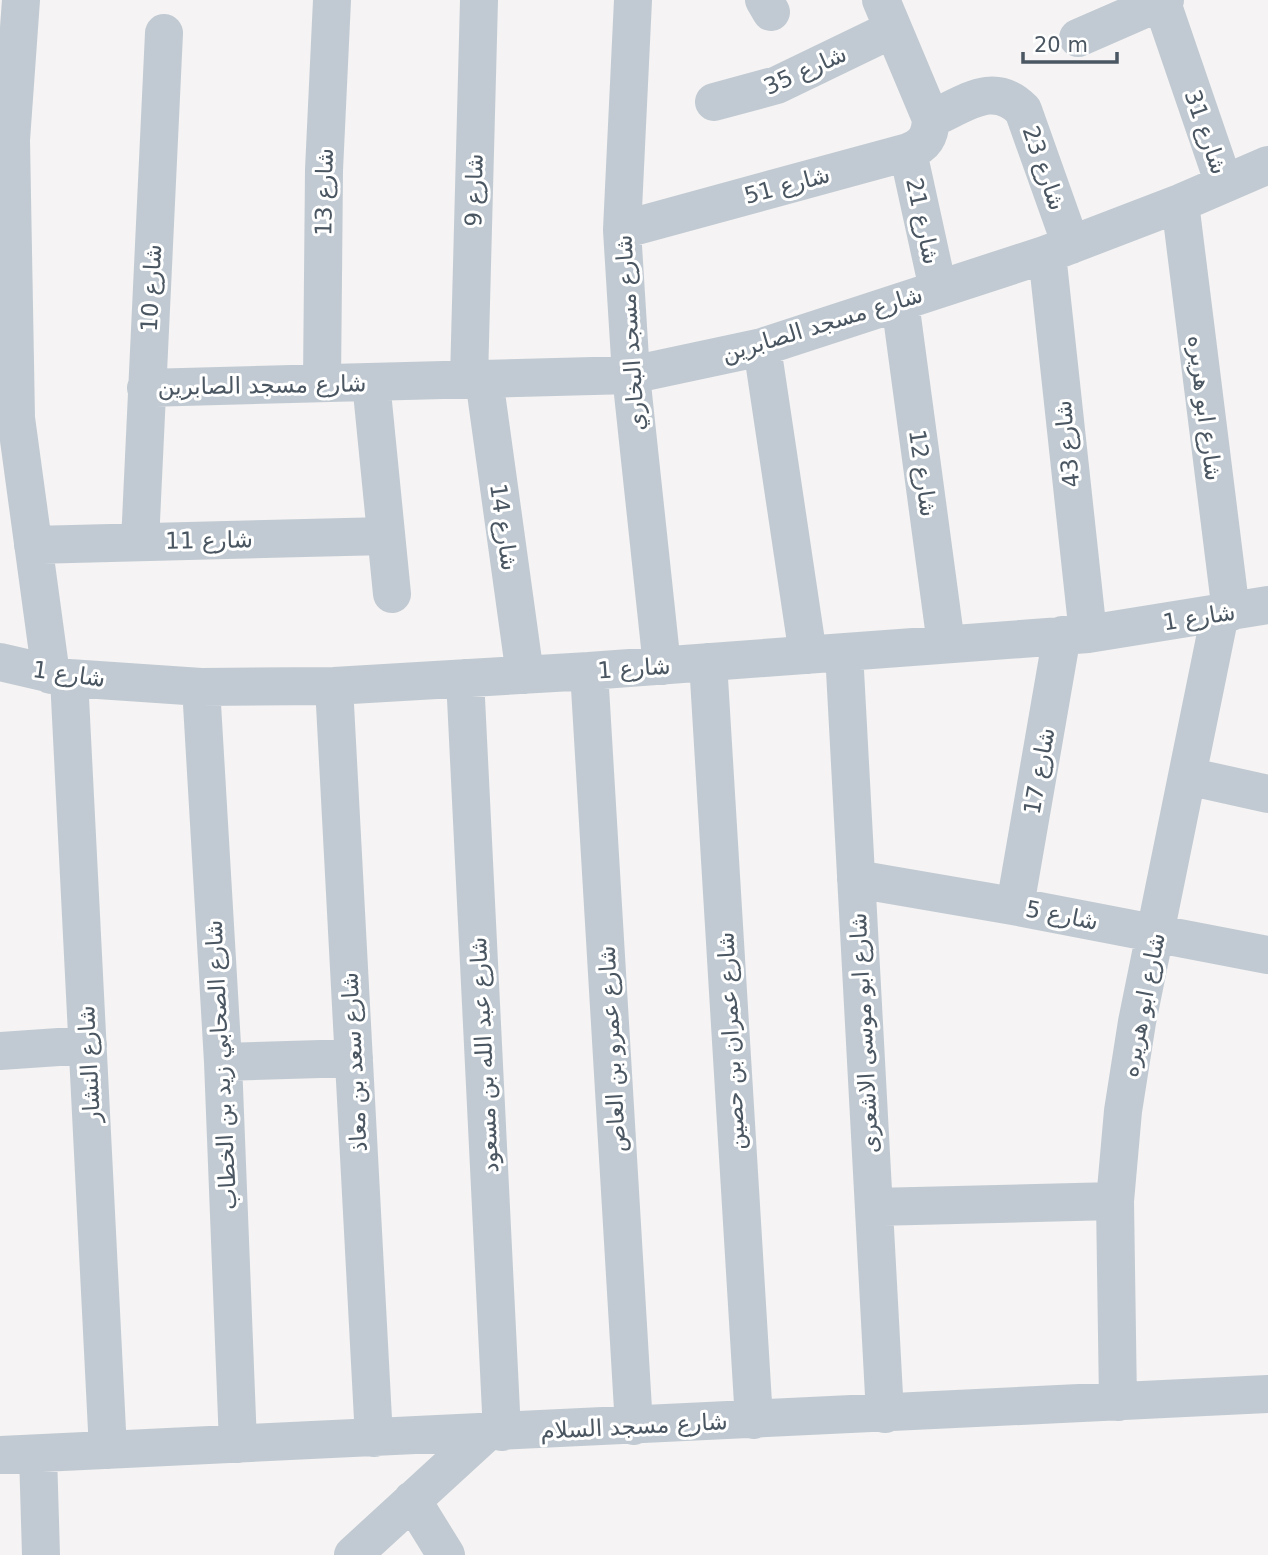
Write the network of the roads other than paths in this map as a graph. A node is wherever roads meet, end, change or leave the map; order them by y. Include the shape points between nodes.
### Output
1 (21, 0) edge
2 (331, 0) edge
3 (479, 0) edge
4 (633, 0) edge
5 (1162, 1) edge
6 (887, 15) edge
7 (164, 33) dead end
8 (1078, 38) dead end
9 (714, 102) dead end
10 (931, 119) junction
11 (908, 152) junction
12 (1268, 165) edge
13 (1224, 184) junction
14 (1180, 203) junction
15 (622, 230) junction
16 (1059, 250) junction
17 (938, 289) junction
18 (900, 302) junction
19 (762, 347) junction
20 (631, 375) junction
21 (477, 379) junction
22 (371, 382) junction
23 (321, 383) junction
24 (146, 388) junction
25 (21, 526) edge
26 (386, 536) junction
27 (140, 542) junction
28 (392, 594) dead end
29 (1268, 606) edge
30 (1225, 613) junction
31 (1075, 634) junction
32 (947, 644) junction
33 (826, 653) junction
34 (0, 662) edge
35 (708, 662) junction
36 (662, 666) junction
37 (589, 671) junction
38 (525, 675) junction
39 (60, 677) junction
40 (466, 678) junction
41 (334, 686) junction
42 (201, 687) junction
43 (1187, 776) junction
44 (1268, 793) edge
45 (856, 879) junction
46 (1015, 906) junction
47 (1156, 933) junction
48 (1268, 955) edge
49 (88, 1045) junction
50 (0, 1051) edge
51 (354, 1058) junction
52 (223, 1062) junction
53 (1115, 1201) junction
54 (874, 1207) junction
55 (1268, 1394) edge
56 (1118, 1402) junction
57 (885, 1414) junction
58 (754, 1420) junction
59 (634, 1426) junction
60 (494, 1432) junction
61 (374, 1438) junction
62 (237, 1444) junction
63 (108, 1451) junction
64 (38, 1454) junction
65 (0, 1455) edge
66 (412, 1500) junction
67 (41, 1555) edge
68 (353, 1555) edge
69 (446, 1555) edge

1 - 25 street, شارع النشار via 11,140
2 - 23 street, شارع 13
3 - 21 street, شارع 9
4 - 15 street, شارع مسجد البخاري
5 - 8 street
5 - 13 street, شارع 31
6 - 9 street, شارع 35 via 777,85
6 - 10 street
7 - 24 street, شارع 10
10 - 11 street via 930,134 922,146
10 - 16 street, شارع 23 via 986,95 1000,94 1023,110
11 - 15 street, شارع 51
11 - 17 street, شارع 21
12 - 13 street, شارع مسجد الصابرين
13 - 14 street, شارع مسجد الصابرين
14 - 16 street, شارع مسجد الصابرين
14 - 30 street, شارع ابو هريره
15 - 20 street, شارع مسجد البخاري
16 - 17 street, شارع مسجد الصابرين
16 - 31 street, شارع 43
17 - 18 street, شارع مسجد الصابرين
18 - 19 street, شارع مسجد الصابرين
18 - 32 street, شارع 12
19 - 20 street, شارع مسجد الصابرين
19 - 33 street, شارع ابو موسى الاشعرى
20 - 21 street, شارع مسجد الصابرين
20 - 36 street, شارع مسجد البخاري
21 - 22 street, شارع مسجد الصابرين
21 - 38 street, شارع 14
22 - 23 street, شارع مسجد الصابرين
22 - 26 street
23 - 24 street, شارع مسجد الصابرين
24 - 27 street, شارع 10
25 - 27 street, شارع 11
25 - 39 street, شارع النشار
26 - 27 street, شارع 11
26 - 28 street
29 - 30 street, شارع 1
30 - 31 street, شارع 1
30 - 43 street, شارع ابو هريره
31 - 32 street, شارع 1
31 - 46 street, شارع 17
32 - 33 street, شارع 1
33 - 35 street, شارع 1
33 - 45 street, شارع ابو موسى الاشعرى
34 - 39 street, شارع 1
35 - 36 street, شارع 1
35 - 58 street, شارع عمران بن حصين
36 - 37 street, شارع 1
37 - 38 street, شارع 1
37 - 59 street, شارع عمرو بن العاص
38 - 40 street, شارع 1
39 - 42 street, شارع 1
39 - 49 street, شارع النشار
40 - 41 street, شارع 1
40 - 60 street, شارع عبد الله بن مسعود
41 - 42 street, شارع 1
41 - 51 street, شارع سعد بن معاذ
42 - 52 street, شارع الصحابي زيد بن الخطاب
43 - 44 street
43 - 47 street, شارع ابو هريره
45 - 46 street, شارع 5
45 - 54 street, شارع ابو موسى الاشعرى
46 - 47 street, شارع 5
47 - 48 street, شارع 5
47 - 53 street, شارع ابو هريره via 1123,1111
49 - 50 street
49 - 63 street, شارع النشار
51 - 52 street
51 - 61 street, شارع سعد بن معاذ
52 - 62 street, شارع الصحابي زيد بن الخطاب
53 - 54 street
53 - 56 street, شارع ابو هريره
54 - 57 street, شارع ابو موسى الاشعرى
55 - 56 street, شارع مسجد السلام
56 - 57 street, شارع مسجد السلام
57 - 58 street, شارع مسجد السلام
58 - 59 street, شارع مسجد السلام
59 - 60 street, شارع مسجد السلام
60 - 61 street, شارع مسجد السلام
60 - 66 street
61 - 62 street, شارع مسجد السلام
62 - 63 street, شارع مسجد السلام
63 - 64 street, شارع مسجد السلام
64 - 65 street, شارع مسجد السلام
64 - 67 street
66 - 68 street
66 - 69 street

